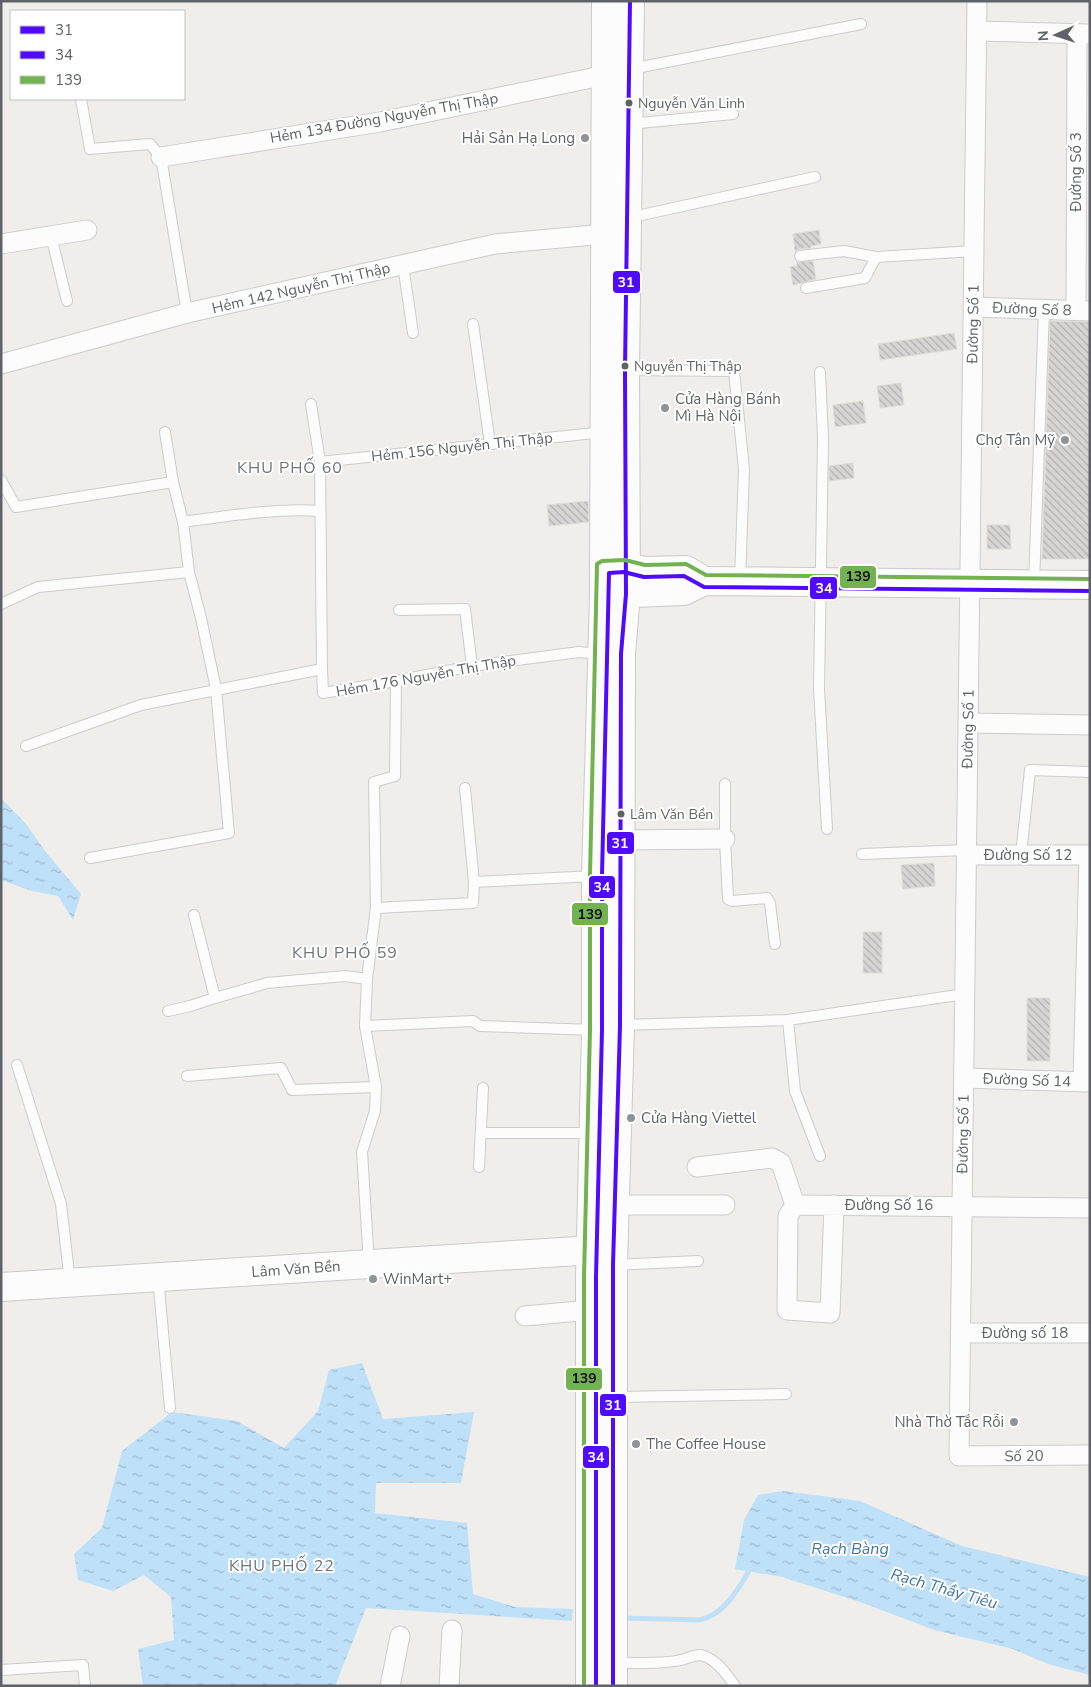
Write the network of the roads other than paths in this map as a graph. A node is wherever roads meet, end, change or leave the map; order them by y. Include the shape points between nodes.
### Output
1 (606, 1) edge
2 (630, 1) edge
3 (977, 1) edge
4 (861, 24) dead end
5 (977, 31) junction
6 (1083, 34) edge
7 (618, 72) junction
8 (82, 100) edge
9 (733, 114) dead end
10 (628, 124) junction
11 (161, 157) junction
12 (815, 177) dead end
13 (627, 218) junction
14 (87, 230) dead end
15 (605, 234) junction
16 (51, 236) junction
17 (1, 244) edge
18 (974, 251) junction
19 (800, 256) dead end
20 (876, 257) junction
21 (403, 265) junction
22 (806, 288) dead end
23 (67, 301) dead end
24 (973, 307) junction
25 (1044, 309) junction
26 (1083, 311) edge
27 (187, 313) junction
28 (473, 324) dead end
29 (413, 333) dead end
30 (1, 364) edge
31 (625, 370) junction
32 (820, 372) dead end
33 (311, 404) dead end
34 (165, 432) dead end
35 (605, 432) junction
36 (490, 444) junction
37 (320, 462) junction
38 (1, 480) edge
39 (173, 482) junction
40 (320, 511) junction
41 (183, 522) junction
42 (614, 567) junction
43 (189, 572) junction
44 (704, 581) junction
45 (740, 581) junction
46 (820, 582) junction
47 (970, 584) junction
48 (1034, 584) junction
49 (1090, 585) edge
50 (615, 594) junction
51 (1, 604) edge
52 (399, 610) dead end
53 (612, 654) junction
54 (472, 666) junction
55 (322, 669) junction
56 (396, 681) junction
57 (216, 689) junction
58 (968, 723) junction
59 (1090, 725) edge
60 (26, 746) dead end
61 (1090, 772) edge
62 (725, 784) dead end
63 (465, 788) dead end
64 (827, 829) dead end
65 (725, 839) junction
66 (621, 840) junction
67 (966, 852) junction
68 (862, 854) dead end
69 (1021, 855) junction
70 (1090, 855) edge
71 (90, 858) dead end
72 (596, 876) junction
73 (474, 882) junction
74 (376, 908) junction
75 (194, 915) dead end
76 (775, 944) dead end
77 (367, 979) junction
78 (965, 994) junction
79 (215, 998) junction
80 (168, 1011) dead end
81 (788, 1020) junction
82 (365, 1026) junction
83 (608, 1028) junction
84 (17, 1065) dead end
85 (187, 1076) dead end
86 (964, 1078) junction
87 (1086, 1082) edge
88 (376, 1087) junction
89 (483, 1088) dead end
90 (481, 1133) junction
91 (593, 1134) junction
92 (820, 1156) dead end
93 (479, 1167) dead end
94 (697, 1167) dead end
95 (725, 1205) dead end
96 (796, 1205) junction
97 (834, 1205) junction
98 (962, 1205) junction
99 (615, 1206) junction
100 (1090, 1208) edge
101 (606, 1255) junction
102 (698, 1261) dead end
103 (369, 1264) junction
104 (158, 1277) junction
105 (70, 1283) junction
106 (1, 1287) edge
107 (590, 1310) junction
108 (525, 1316) dead end
109 (960, 1333) junction
110 (1090, 1333) edge
111 (786, 1394) dead end
112 (614, 1397) junction
113 (170, 1408) dead end
114 (1090, 1455) edge
115 (959, 1456) joint
116 (602, 1594) junction
117 (452, 1630) dead end
118 (400, 1636) dead end
119 (608, 1657) edge
120 (1, 1670) edge
121 (85, 1686) edge
122 (390, 1686) edge
123 (449, 1686) edge
124 (590, 1686) edge
125 (735, 1686) edge

1 - 7 main road
2 - 7 main road
3 - 5 street, Đường Số 1
4 - 7 lane
5 - 6 street
5 - 18 street, Đường Số 1
6 - 26 street, Đường Số 3
7 - 10 main road
7 - 11 street, Hẻm 134 Đường Nguyễn Thị Thập via 380,122
7 - 15 main road
8 - 11 lane via 90,150 150,144
9 - 10 lane
10 - 13 main road
11 - 27 lane
12 - 13 lane
13 - 31 main road
14 - 16 street
15 - 21 street, Hẻm 142 Nguyễn Thị Thập via 495,244
15 - 35 main road
16 - 17 street
16 - 23 lane
18 - 20 lane
18 - 24 street, Đường Số 1
19 - 20 lane via 844,250
20 - 22 lane via 865,278
21 - 27 street, Hẻm 142 Nguyễn Thị Thập
21 - 29 lane
24 - 25 street, Đường Số 8
24 - 47 street, Đường Số 1
25 - 26 street, Đường Số 8
25 - 48 lane
27 - 30 street, Hẻm 142 Nguyễn Thị Thập
28 - 36 lane
31 - 42 main road
31 - 45 lane via 734,371 744,469
32 - 46 lane via 823,438
33 - 37 lane
34 - 39 lane
35 - 36 lane, Hẻm 156 Nguyễn Thị Thập
35 - 42 main road
36 - 37 lane, Hẻm 156 Nguyễn Thị Thập
37 - 40 lane
38 - 39 lane via 16,508
39 - 41 lane
40 - 41 lane via 273,511
40 - 55 lane
41 - 43 lane
42 - 44 main road via 686,570
42 - 50 main road
43 - 51 lane via 38,587
43 - 57 lane
44 - 45 main road
44 - 50 main road via 684,591
45 - 46 main road
46 - 47 main road
46 - 64 lane via 820,689
47 - 48 main road
47 - 58 street, Đường Số 1
48 - 49 main road
50 - 53 main road
52 - 54 lane via 464,609
53 - 54 lane, Hẻm 176 Nguyễn Thị Thập via 578,652
53 - 66 main road
53 - 72 main road
54 - 56 lane, Hẻm 176 Nguyễn Thị Thập
55 - 56 lane, Hẻm 176 Nguyễn Thị Thập via 323,693
55 - 57 lane, Hẻm 176 Nguyễn Thị Thập
56 - 74 lane via 395,776 374,782
57 - 60 lane, Hẻm 176 Nguyễn Thị Thập via 141,705
57 - 71 lane via 228,833
58 - 59 street
58 - 67 street, Đường Số 1
61 - 69 lane via 1030,770
62 - 65 lane
63 - 73 lane
65 - 66 street
65 - 76 lane via 728,899 767,898
66 - 83 main road
67 - 68 lane
67 - 69 street, Đường Số 12
67 - 78 street, Đường Số 1
69 - 70 street, Đường Số 12
70 - 87 street
72 - 73 lane
72 - 83 main road
73 - 74 lane via 473,903
74 - 77 lane
75 - 79 lane
77 - 79 lane via 345,976 267,983
77 - 82 lane
78 - 81 lane
78 - 86 street, Đường Số 1
79 - 80 lane
81 - 83 lane
81 - 92 lane via 795,1091
82 - 83 lane via 473,1022 480,1026
82 - 88 lane
83 - 91 main road
83 - 99 main road
84 - 105 lane via 61,1204
85 - 88 lane via 281,1068 292,1090
86 - 87 street, Đường Số 14
86 - 98 street, Đường Số 1
88 - 103 lane via 375,1111 362,1152
89 - 90 lane
90 - 91 lane
90 - 93 lane
91 - 101 main road
94 - 96 street via 772,1158 781,1163
95 - 99 street
96 - 97 street, Đường Số 16
96 - 97 street via 788,1216 787,1310 830,1313
97 - 98 street, Đường Số 16
98 - 100 street, Đường Số 16
98 - 109 street, Đường Số 1
99 - 101 main road
101 - 102 lane
101 - 103 main road, Lâm Văn Bền
101 - 107 main road
101 - 112 main road
103 - 104 main road, Lâm Văn Bền
104 - 105 main road, Lâm Văn Bền
104 - 113 lane
105 - 106 main road, Lâm Văn Bền
107 - 108 street
107 - 116 main road
109 - 110 street, Đường số 18
109 - 115 street, Đường Số 1
111 - 112 lane
112 - 116 main road
114 - 115 street, Số 20
116 - 119 main road
117 - 123 street
118 - 122 street
119 - 124 main road
119 - 125 lane via 669,1662 703,1655 714,1661
120 - 121 lane via 83,1665

